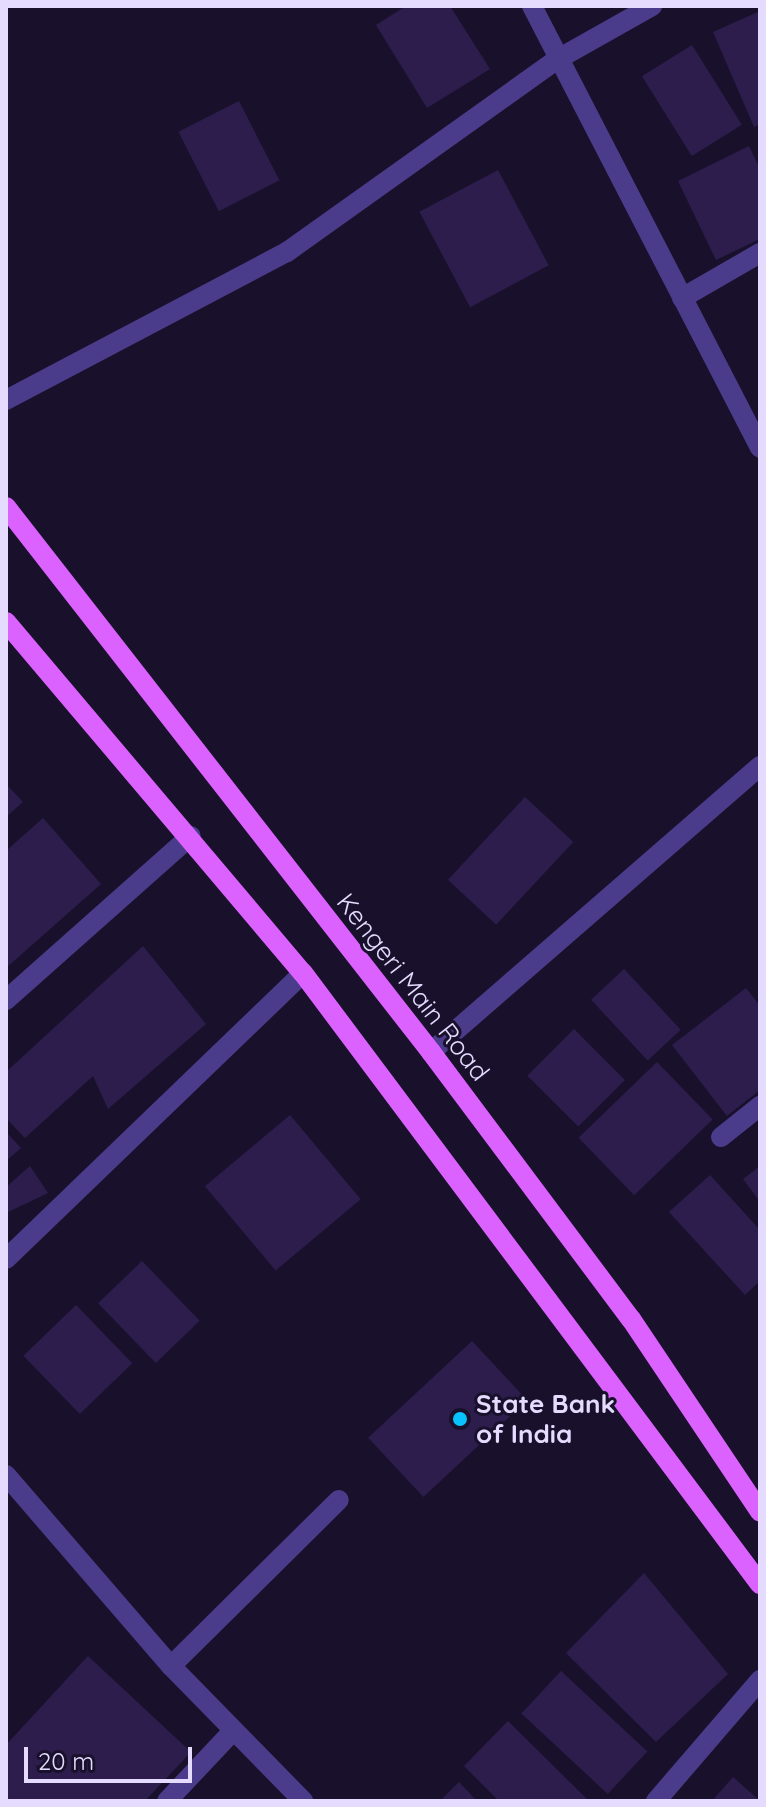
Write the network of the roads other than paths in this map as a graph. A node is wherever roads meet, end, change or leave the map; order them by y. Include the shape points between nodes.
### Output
1 (532, 6) edge
2 (652, 6) edge
3 (558, 59) junction
4 (760, 253) edge
5 (682, 298) junction
6 (6, 400) edge
7 (760, 448) edge
8 (6, 507) edge
9 (7, 625) edge
10 (760, 766) edge
11 (191, 836) junction
12 (303, 973) junction
13 (6, 1000) edge
14 (431, 1052) junction
15 (760, 1106) edge
16 (721, 1137) dead end
17 (6, 1259) edge
18 (6, 1475) edge
19 (339, 1500) dead end
20 (760, 1512) edge
21 (760, 1584) edge
22 (171, 1666) junction
23 (760, 1680) edge
24 (233, 1731) junction
25 (167, 1801) edge
26 (303, 1801) edge
27 (656, 1801) edge

1 - 3 street
2 - 3 street
3 - 5 street
3 - 6 street via 287,252
4 - 5 street
5 - 7 street
8 - 14 main road, Kengeri Main Road
9 - 11 main road
10 - 14 street
11 - 12 main road
11 - 13 street
12 - 17 street
12 - 21 main road
14 - 20 main road, Kengeri Main Road via 631,1319
15 - 16 street
18 - 22 street
19 - 22 street
22 - 24 street
23 - 27 street
24 - 25 street
24 - 26 street

